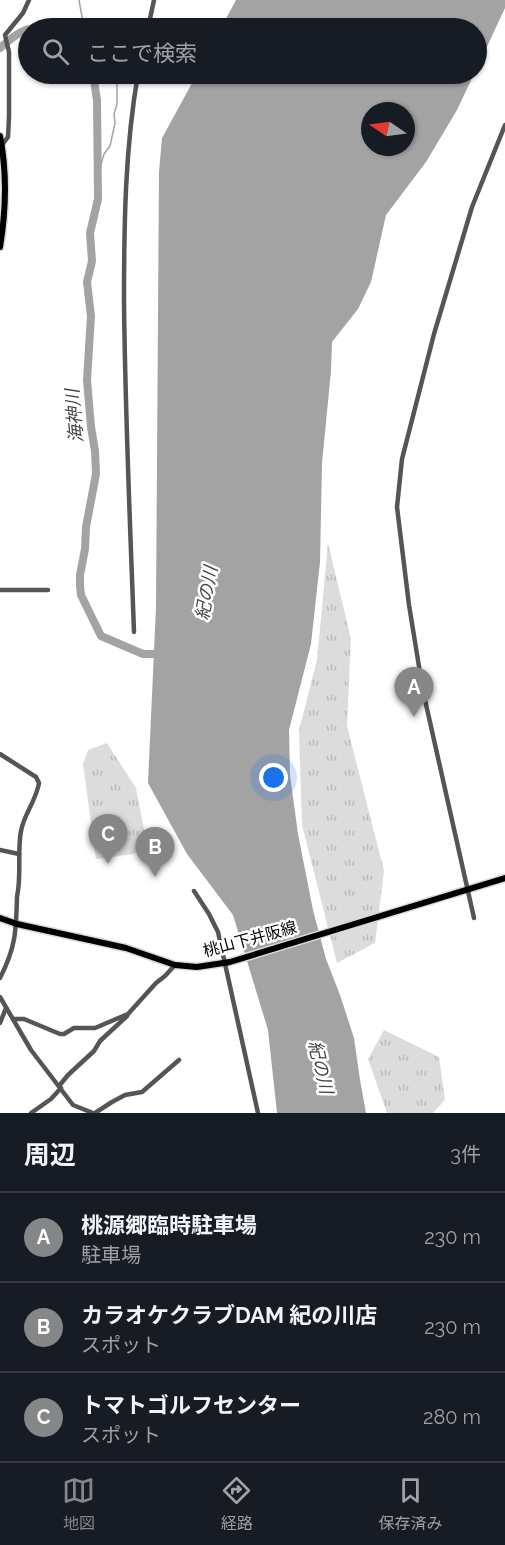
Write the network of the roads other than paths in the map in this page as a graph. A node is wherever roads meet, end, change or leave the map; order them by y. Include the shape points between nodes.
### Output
1 (29, 0) edge
2 (154, 0) edge
3 (19, 18) edge
4 (150, 18) edge
5 (18, 19) edge
6 (136, 84) edge
7 (505, 125) edge
8 (0, 136) edge
9 (2, 145) junction
10 (0, 247) edge
11 (0, 590) edge
12 (48, 590) dead end
13 (134, 632) dead end
14 (0, 754) edge
15 (0, 850) edge
16 (19, 854) junction
17 (505, 878) edge
18 (467, 890) junction
19 (194, 891) dead end
20 (0, 918) edge
21 (474, 918) dead end
22 (17, 924) junction
23 (227, 962) junction
24 (175, 965) junction
25 (0, 978) edge
26 (0, 997) edge
27 (6, 1008) junction
28 (128, 1014) junction
29 (13, 1019) junction
30 (0, 1023) edge
31 (179, 1060) dead end
32 (60, 1087) junction
33 (73, 1105) junction
34 (70, 1112) edge
35 (31, 1113) edge
36 (94, 1113) edge
37 (258, 1113) edge

1 - 3 street
2 - 4 street
5 - 9 street via 5,35 9,52 8,134
6 - 13 street via 124,266
7 - 18 street via 472,207 434,334 402,459 397,507 423,691
8 - 9 main road
9 - 10 main road via 5,202
11 - 12 street
14 - 16 street via 36,777 39,783 24,818
15 - 16 street
16 - 22 street
17 - 18 main road, 桃山下井阪線
18 - 21 street
18 - 23 main road, 桃山下井阪線
19 - 23 street via 218,932
20 - 22 main road, 桃山下井阪線
22 - 24 main road, 桃山下井阪線 via 126,948
22 - 25 street via 11,954
23 - 24 main road, 桃山下井阪線 via 197,967
23 - 37 street
24 - 28 street
26 - 27 street
27 - 29 street
27 - 30 street
28 - 29 street via 95,1028 74,1028 64,1034 24,1019
28 - 32 street
29 - 32 street
31 - 36 street via 142,1092 125,1095
32 - 33 street
32 - 35 street
33 - 34 street
33 - 36 street

